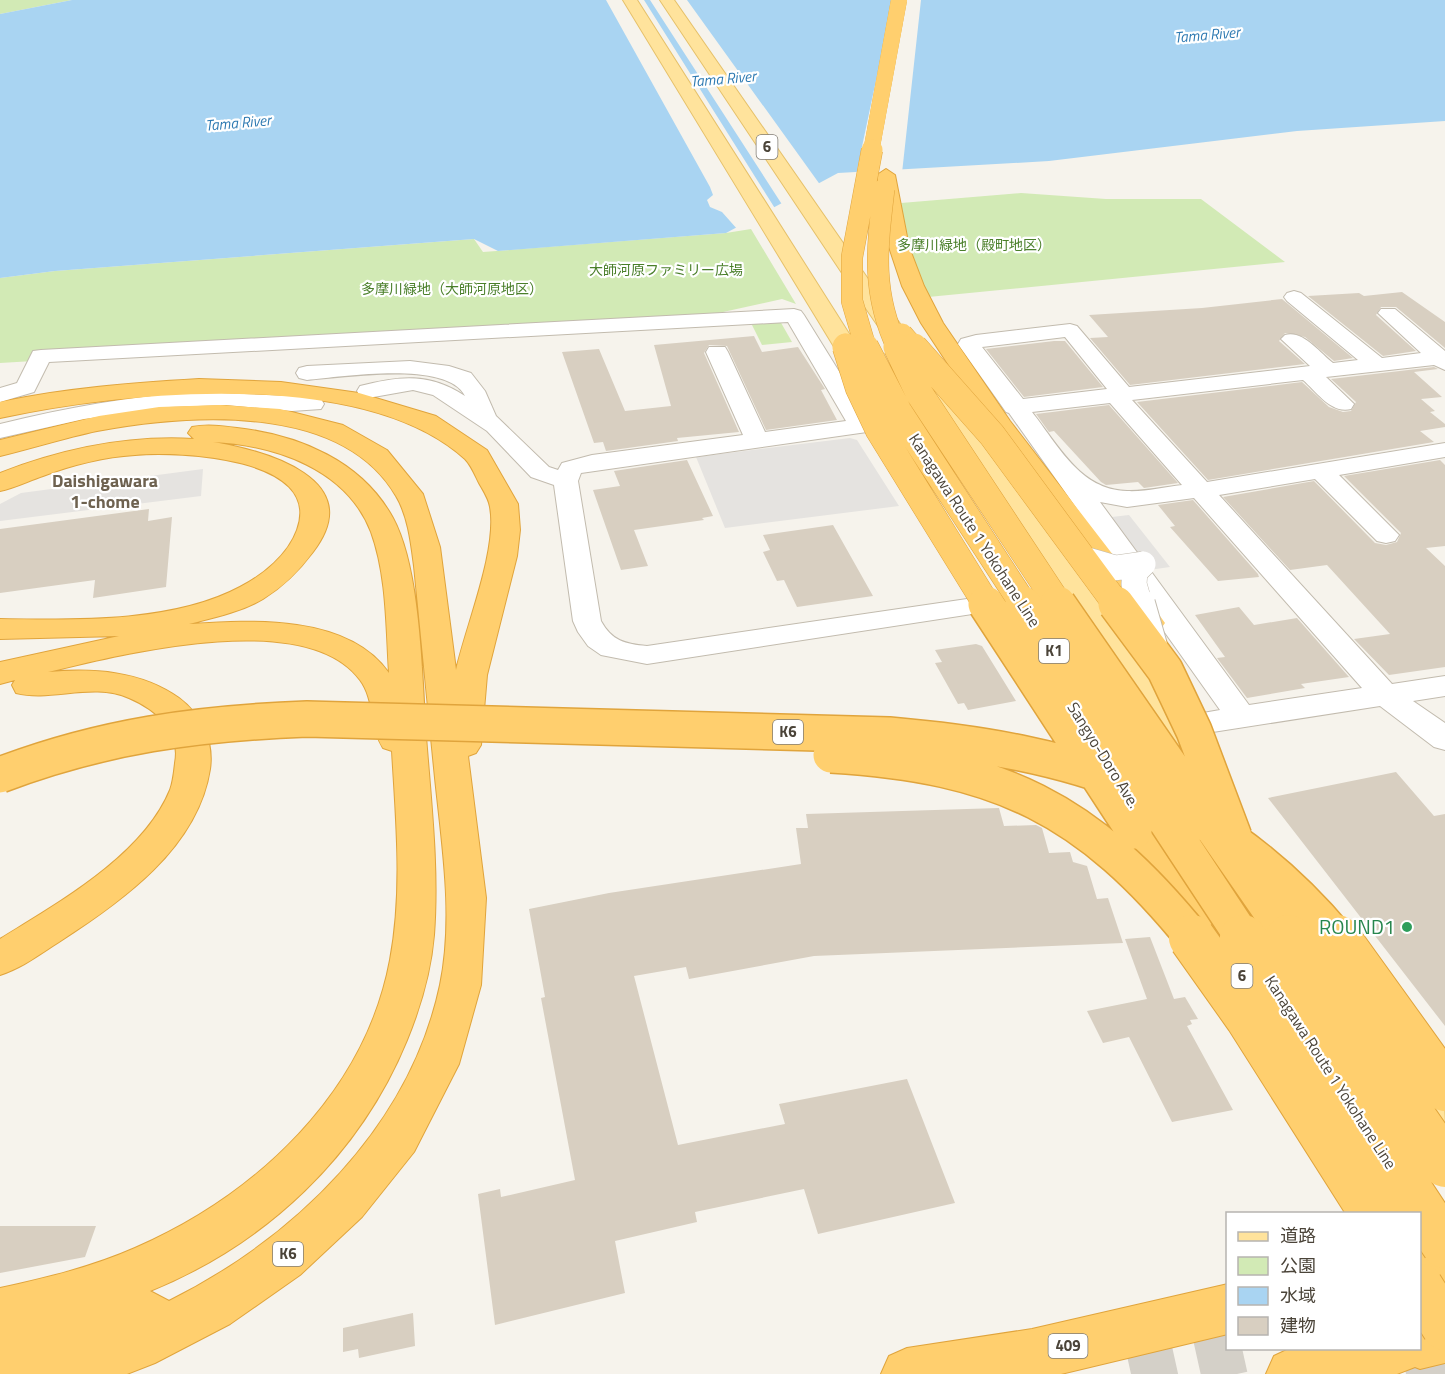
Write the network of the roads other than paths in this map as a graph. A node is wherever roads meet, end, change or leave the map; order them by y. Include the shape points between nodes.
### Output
1 (630, 0) edge
2 (667, 0) edge
3 (899, 0) edge
4 (914, 0) edge
5 (886, 175) junction
6 (852, 257) junction
7 (874, 295) junction
8 (1294, 297) dead end
9 (1388, 313) dead end
10 (1292, 339) dead end
11 (717, 352) dead end
12 (1443, 360) edge
13 (1377, 365) junction
14 (1318, 372) junction
15 (307, 373) dead end
16 (368, 391) dead end
17 (0, 395) edge
18 (1119, 395) junction
19 (945, 403) junction
20 (313, 404) dead end
21 (1343, 404) dead end
22 (1014, 407) junction
23 (0, 410) edge
24 (873, 419) junction
25 (486, 420) junction
26 (0, 431) edge
27 (757, 440) junction
28 (0, 448) edge
29 (1445, 450) edge
30 (1321, 471) junction
31 (0, 472) edge
32 (566, 481) junction
33 (0, 483) edge
34 (1063, 489) junction
35 (1198, 490) junction
36 (1386, 535) dead end
37 (1084, 559) junction
38 (1009, 600) junction
39 (0, 629) edge
40 (1152, 650) junction
41 (0, 674) edge
42 (1445, 686) edge
43 (0, 690) edge
44 (1385, 695) junction
45 (1242, 718) junction
46 (1173, 727) junction
47 (1445, 739) edge
48 (1094, 740) junction
49 (0, 775) edge
50 (0, 799) edge
51 (415, 866) junction
52 (1252, 883) junction
53 (467, 898) junction
54 (0, 958) edge
55 (444, 1049) junction
56 (1445, 1088) edge
57 (1445, 1118) edge
58 (1341, 1135) junction
59 (1445, 1164) edge
60 (1372, 1212) edge
61 (1388, 1212) edge
62 (1445, 1245) edge
63 (1445, 1258) edge
64 (1421, 1264) edge
65 (1421, 1267) edge
66 (1421, 1290) edge
67 (1445, 1305) edge
68 (1226, 1309) edge
69 (0, 1313) edge
70 (1445, 1327) edge
71 (1445, 1337) edge
72 (1421, 1343) edge
73 (1390, 1350) edge
74 (0, 1360) edge
75 (57, 1374) edge
76 (908, 1374) edge
77 (1292, 1374) edge

1 - 24 main road, Sangyo-Doro Ave. / 6 via 815,298
2 - 7 main road, 6, bridge
3 - 6 highway, Kanagawa Route 1 Yokohane Line / K1, bridge
4 - 5 highway, Kanagawa Route 1 Yokohane Line / K1
5 - 7 highway, Kanagawa Route 1 Yokohane Line / K1, bridge
5 - 34 highway via 899,247 920,300 973,387
6 - 58 highway, bridge via 842,287 840,311 858,389 974,586 1134,831
6 - 62 highway, Kanagawa Route 1 Yokohane Line / K1, bridge via 855,318 868,356 893,403
7 - 19 main road, 6
7 - 37 highway, bridge via 897,328 970,408
7 - 52 highway, Kanagawa Route 1 Yokohane Line / K1, bridge via 900,358 944,435
8 - 13 street
9 - 12 street
10 - 14 street
11 - 27 street
12 - 13 street
13 - 14 street
14 - 18 street
14 - 21 street
15 - 25 street via 434,369 464,378
16 - 25 street via 413,383 430,386
17 - 24 street via 27,387 41,356 794,315
18 - 22 street
18 - 22 street via 1070,330 969,344
18 - 35 street
19 - 24 street
19 - 46 main road, 6
20 - 26 street via 228,398 146,401
22 - 34 street
23 - 53 highway via 77,396 166,388 318,393 407,412 449,433 480,458 499,487 506,521 500,563 465,710 473,833
24 - 27 street
24 - 38 main road, Sangyo-Doro Ave. / 6
25 - 32 street via 540,472
27 - 32 street via 714,450 592,462 571,468
28 - 53 highway, K6 via 56,431 126,417 231,412 319,427 360,444 389,465 410,495 426,555
29 - 30 street
30 - 35 street
30 - 36 street
31 - 51 highway via 64,450 118,439 214,433 268,441 305,453 336,470 356,487 381,524 397,580
32 - 38 street via 587,621 593,635 610,651 647,655
33 - 39 highway via 59,461 102,451 193,448 242,456 276,468 302,484 315,507 311,533 294,560 261,586 216,607 130,626
34 - 35 street via 1127,499
34 - 45 street
34 - 46 highway via 1180,666 1189,699
35 - 44 street
37 - 40 highway, bridge
37 - 40 street, bridge via 1115,567 1143,564 1135,572 1134,584
38 - 48 main road, Sangyo-Doro Ave. / 6
40 - 52 highway, bridge via 1177,691
41 - 51 highway via 210,632 296,632 335,644 367,666 384,695
42 - 44 street
43 - 54 highway via 92,680 143,691 162,700 188,727 194,765 191,785 181,806 144,853 88,902
44 - 45 street
44 - 47 street
45 - 46 street
46 - 48 street
46 - 57 main road, 6
48 - 58 main road, Sangyo-Doro Ave. / 6
49 - 56 highway, K6, bridge via 79,746 120,736 198,724 282,718 889,735 1029,752 1113,775 1154,792 1190,810 1251,852 1293,888 1321,919
50 - 60 highway, K6, bridge via 64,774 138,754 273,740 839,755 916,763 989,781 1023,795 1081,828 1112,850 1164,903 1223,978
51 - 69 highway via 414,930 404,989 382,1048 349,1108 298,1168 234,1220 147,1270 48,1304
52 - 59 highway, Kanagawa Route 1 Yokohane Line / K1, bridge
53 - 55 highway, K6 via 465,968
55 - 74 highway via 394,1130 352,1183 305,1226 247,1268 190,1299 127,1326 66,1347
55 - 75 highway, K6 via 425,1093 396,1143 358,1192 308,1239 243,1287 176,1326 100,1361
58 - 61 main road, Sangyo-Doro Ave. / 6
63 - 64 highway
65 - 67 main road
66 - 70 highway, bridge
68 - 76 highway, 409 via 1032,1354
71 - 72 highway
73 - 77 highway

